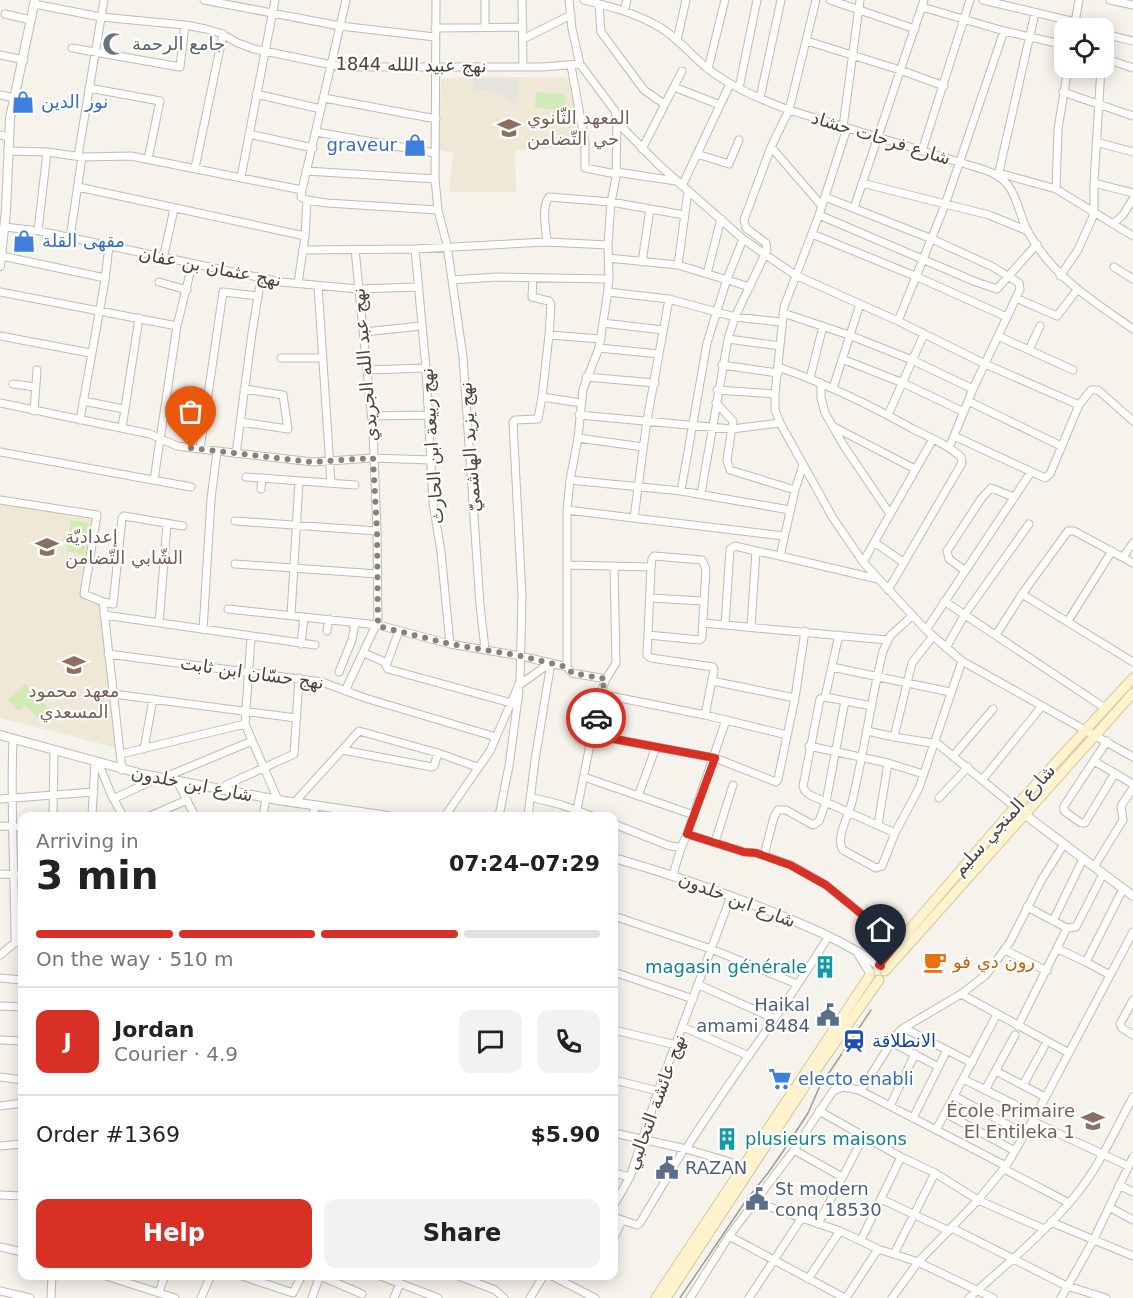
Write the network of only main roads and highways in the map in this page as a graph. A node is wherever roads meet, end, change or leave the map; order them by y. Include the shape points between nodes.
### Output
1 (1133, 678) edge
2 (1133, 693) edge
3 (1091, 732) junction
4 (876, 969) junction
5 (740, 1176) junction
6 (656, 1298) edge
7 (666, 1298) edge

1 - 3 main road, شارع المنجي سليم via 1105,708
2 - 3 main road, شارع المنجي سليم
3 - 4 main road, شارع المنجي سليم via 1024,814
3 - 4 main road, شارع المنجي سليم via 1015,807
4 - 5 main road, شارع المنجي سليم
4 - 5 main road, شارع المنجي سليم via 884,977
5 - 6 main road, شارع المنجي سليم
5 - 7 main road, شارع المنجي سليم

